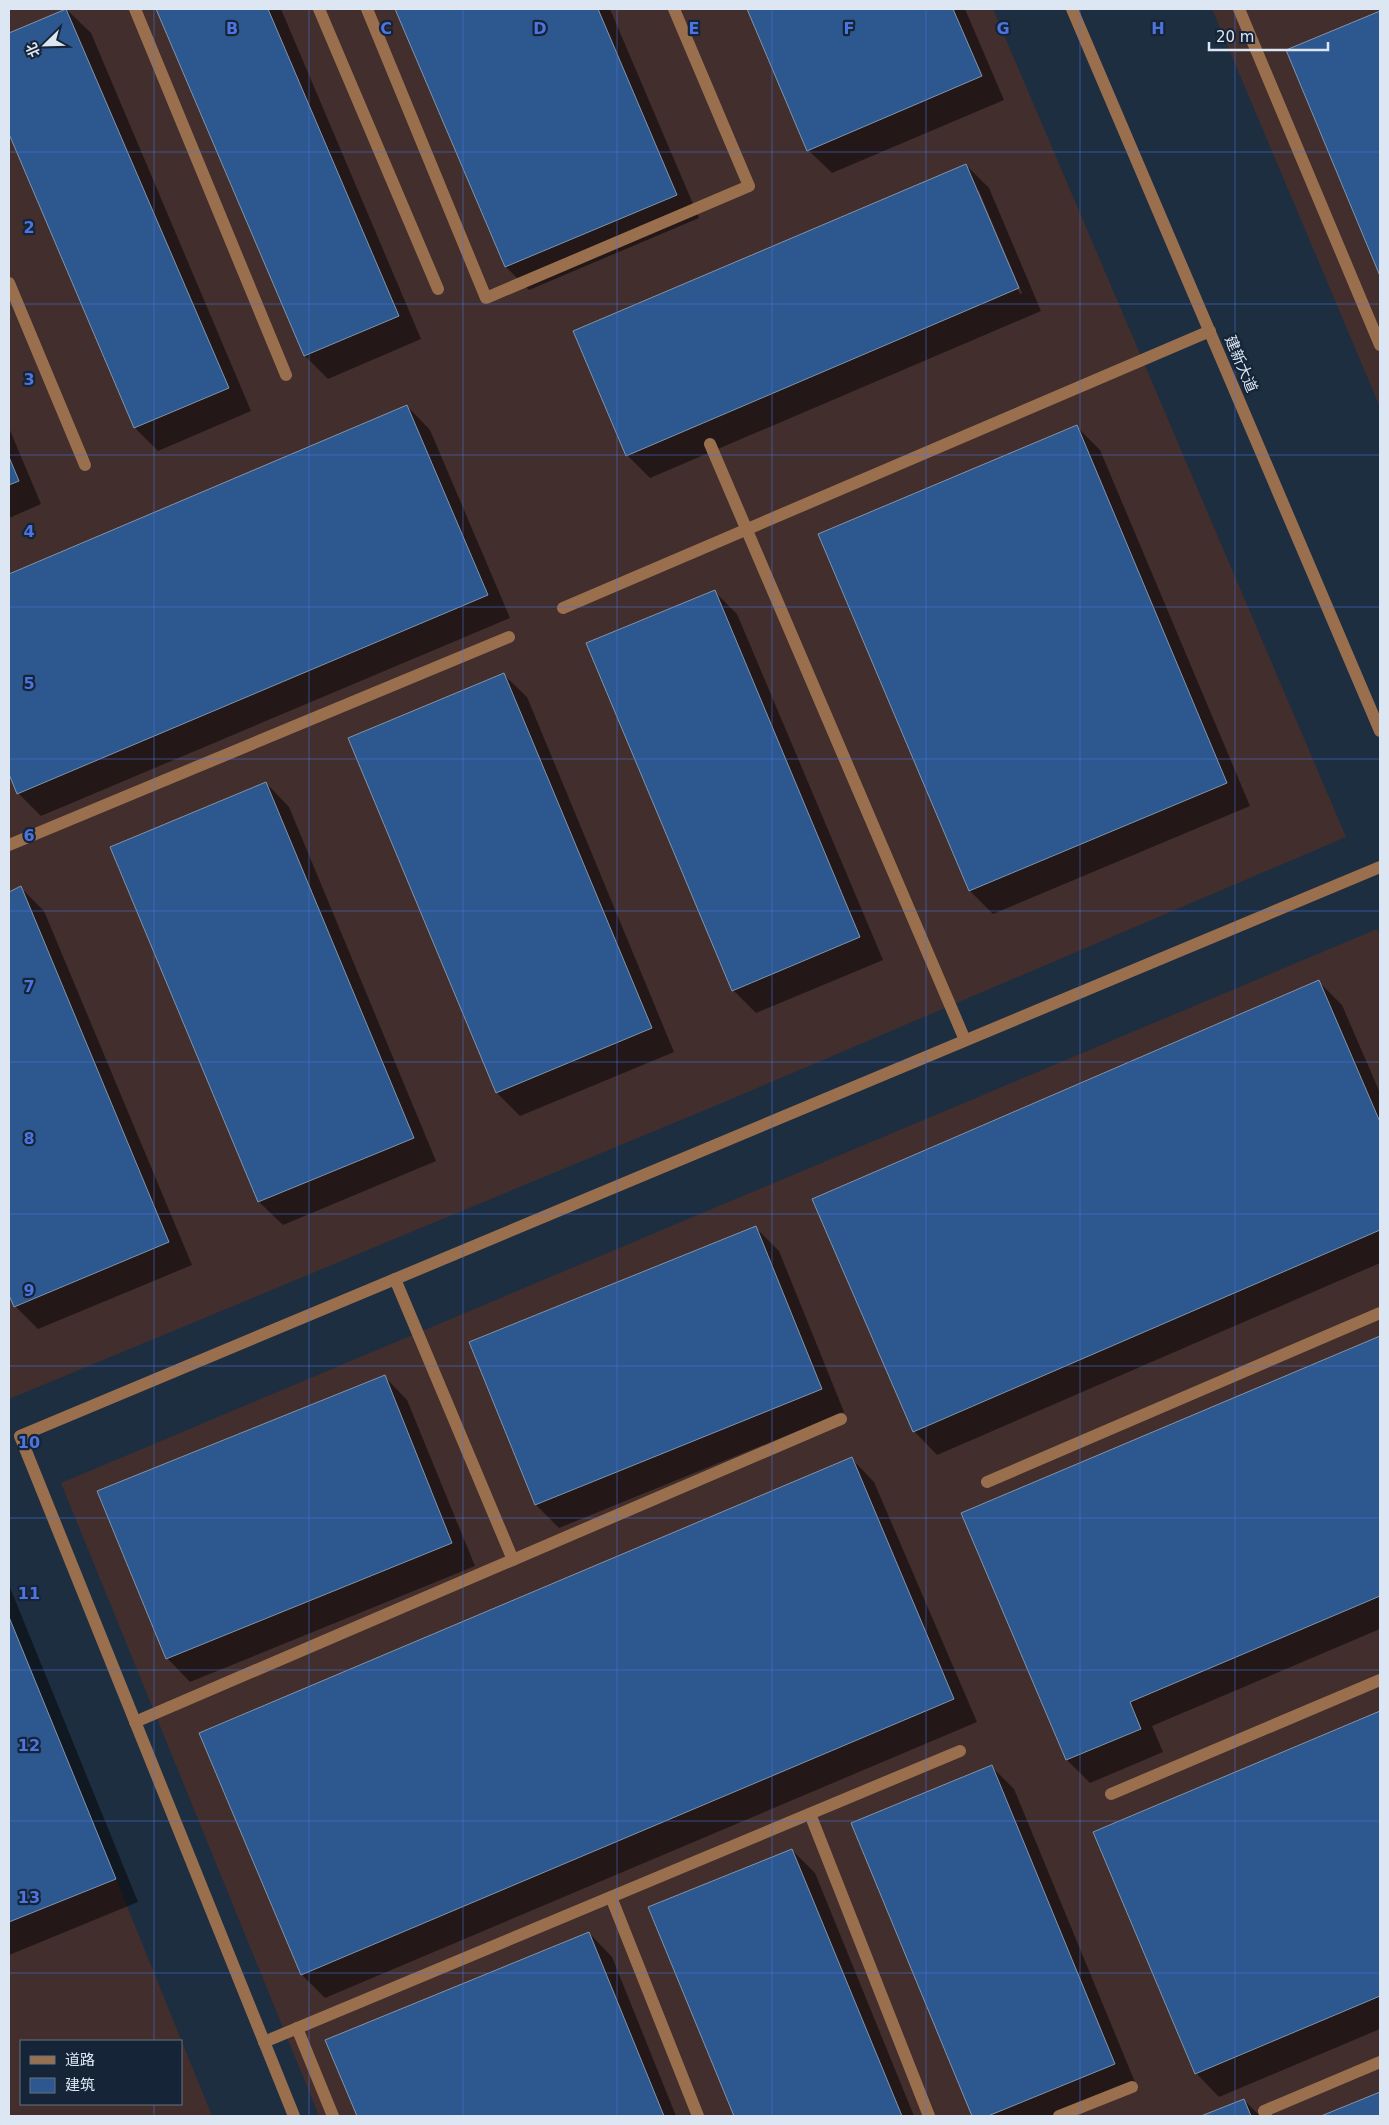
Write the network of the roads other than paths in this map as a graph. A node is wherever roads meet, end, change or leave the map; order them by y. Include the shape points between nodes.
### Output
1 (135, 9) edge
2 (319, 9) edge
3 (367, 9) edge
4 (674, 9) edge
5 (1072, 9) edge
6 (1238, 9) edge
7 (9, 283) edge
8 (438, 289) dead end
9 (1210, 331) junction
10 (1380, 345) edge
11 (286, 375) dead end
12 (710, 444) dead end
13 (85, 465) dead end
14 (746, 530) junction
15 (564, 608) dead end
16 (509, 637) dead end
17 (1380, 731) edge
18 (9, 845) edge
19 (1380, 867) edge
20 (965, 1040) junction
21 (395, 1278) junction
22 (1380, 1313) edge
23 (841, 1419) dead end
24 (14, 1438) edge
25 (987, 1482) dead end
26 (513, 1560) junction
27 (1380, 1680) edge
28 (135, 1722) junction
29 (960, 1751) dead end
30 (1111, 1794) dead end
31 (810, 1814) junction
32 (611, 1897) junction
33 (297, 2028) junction
34 (264, 2042) junction
35 (1380, 2062) edge
36 (1132, 2087) dead end
37 (294, 2116) edge
38 (333, 2116) edge
39 (698, 2116) edge
40 (929, 2116) edge
41 (1058, 2116) edge
42 (1266, 2116) edge

1 - 11 street
2 - 8 street
3 - 4 street via 486,298 749,186
5 - 9 street, 建新大道
6 - 10 street
7 - 13 street
9 - 14 street
9 - 17 street, 建新大道
12 - 14 street
14 - 15 street
14 - 20 street
16 - 18 street
19 - 20 street
20 - 21 street
21 - 24 street
21 - 26 street
22 - 25 street
23 - 26 street
24 - 28 street
26 - 28 street
27 - 30 street
28 - 34 street
29 - 31 street
31 - 32 street
31 - 40 street
32 - 33 street
32 - 39 street
33 - 34 street
33 - 38 street
34 - 37 street
35 - 42 street via 1264,2111
36 - 41 street

